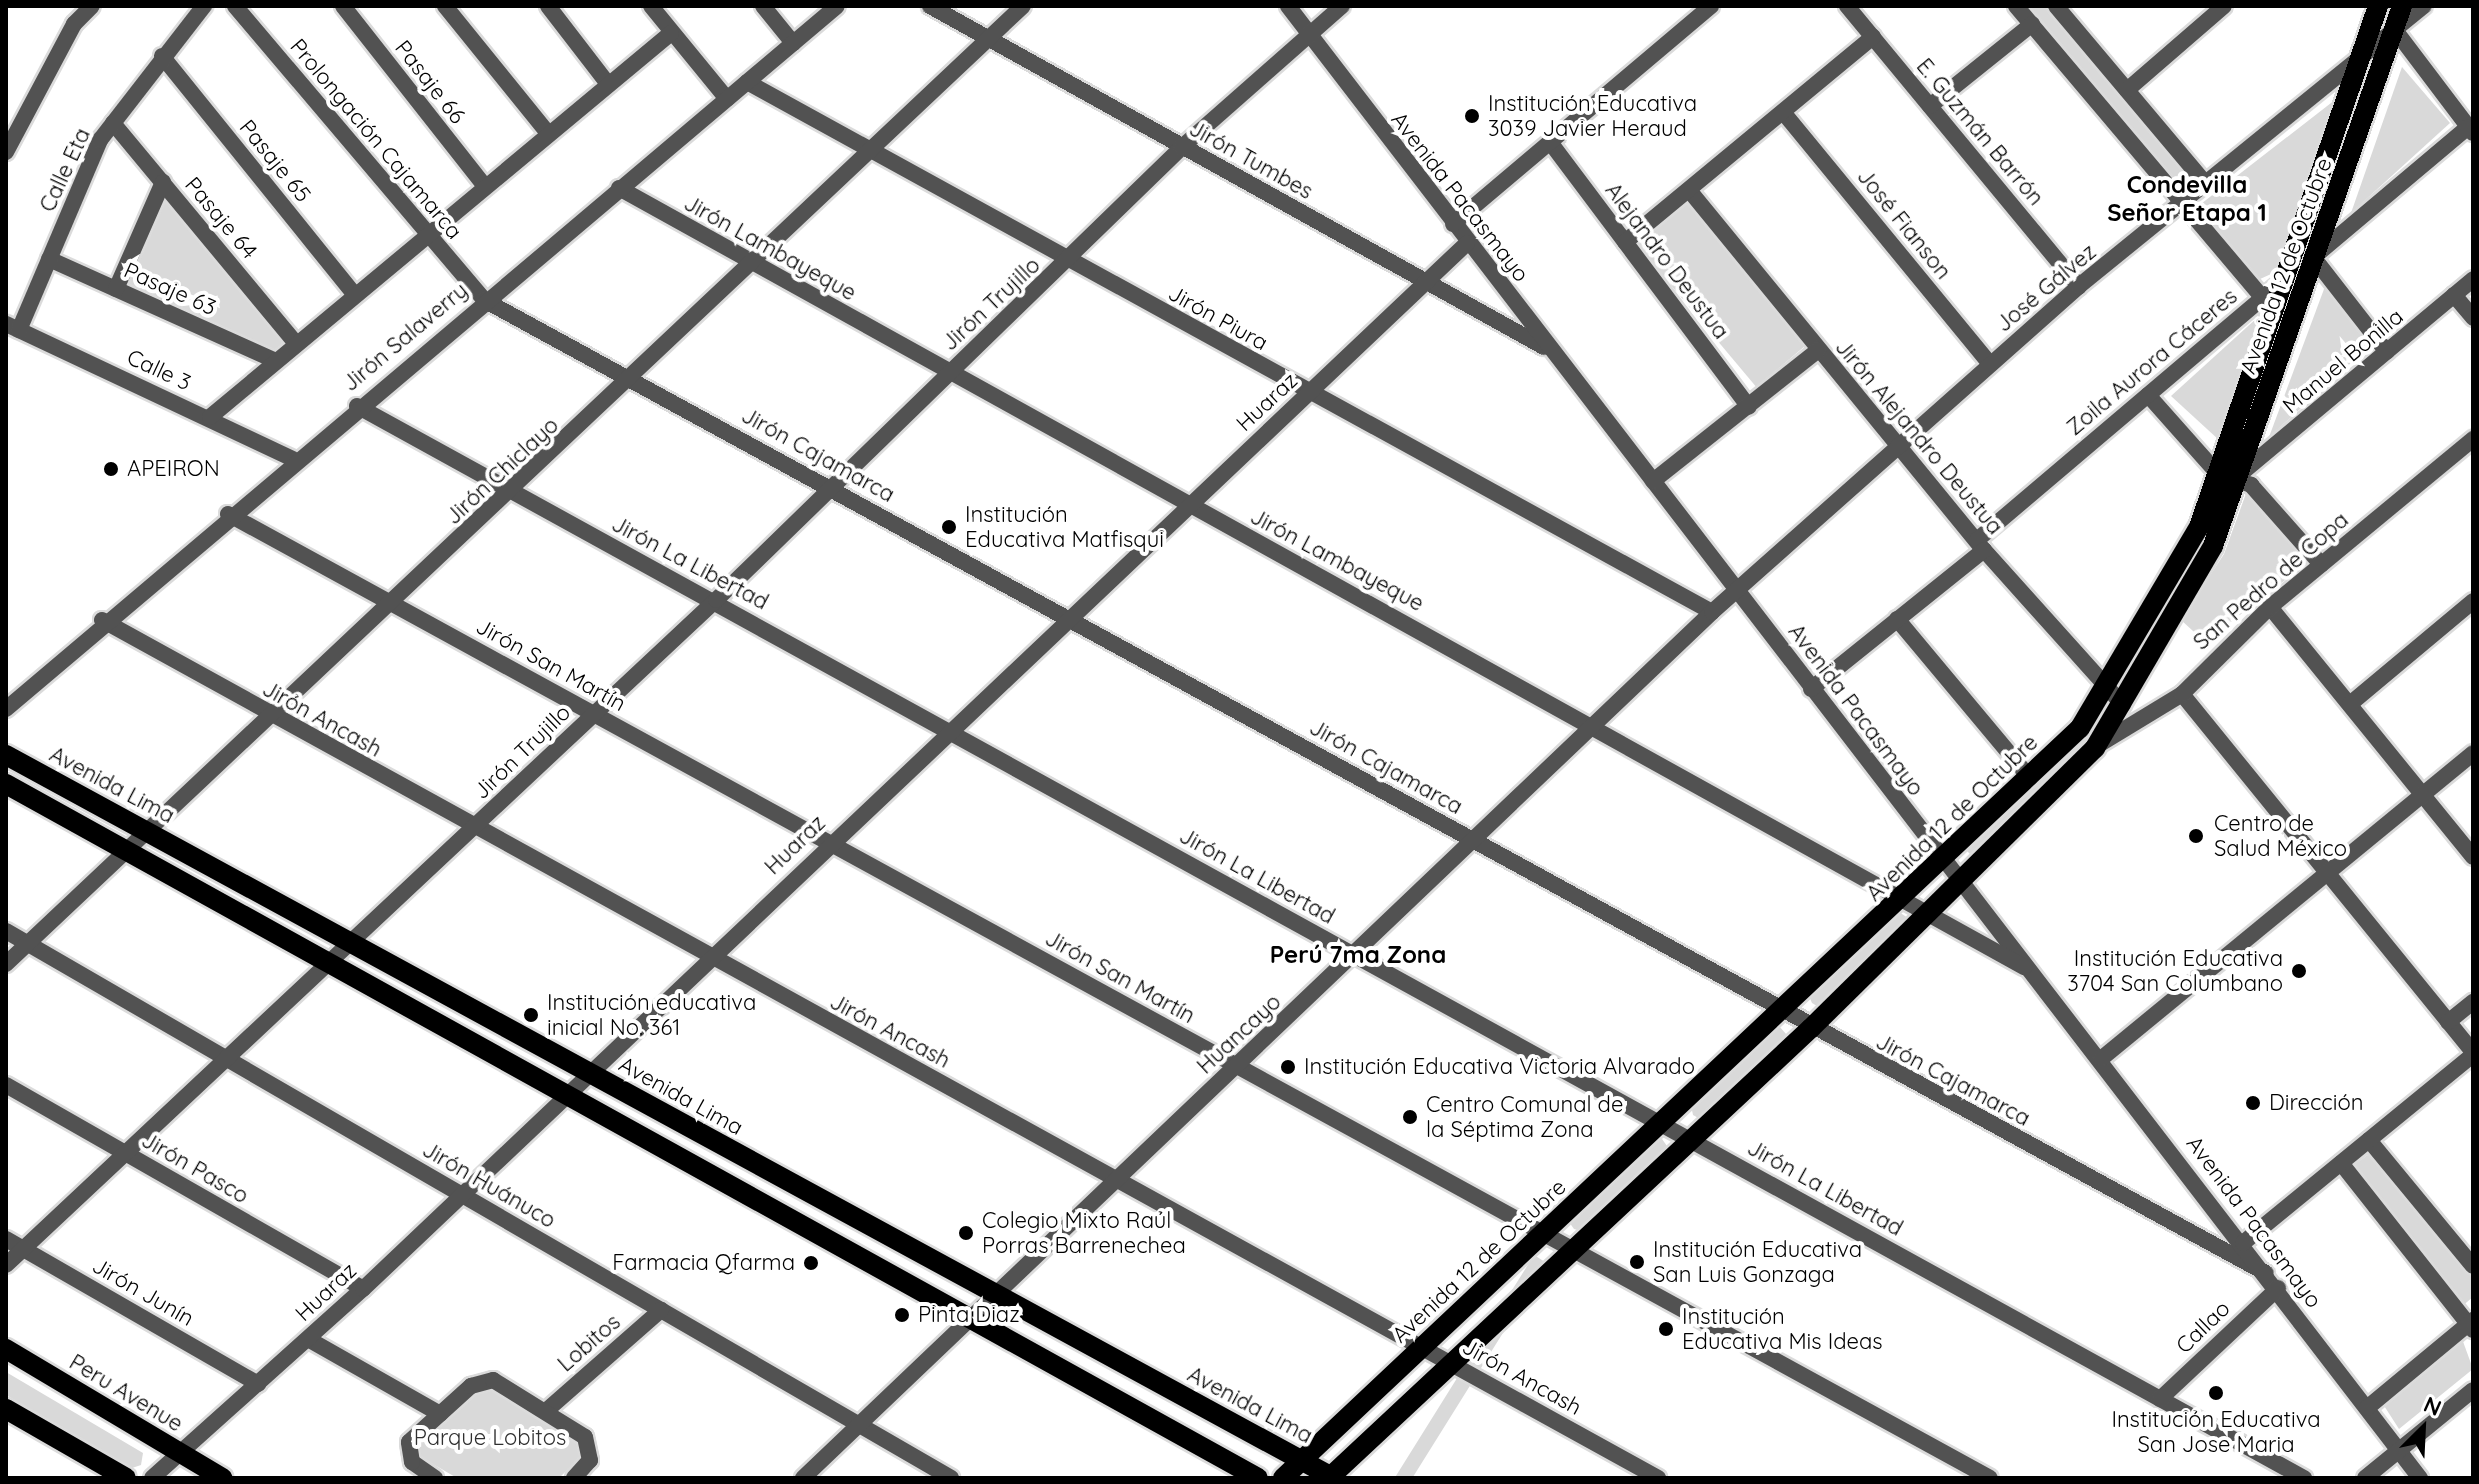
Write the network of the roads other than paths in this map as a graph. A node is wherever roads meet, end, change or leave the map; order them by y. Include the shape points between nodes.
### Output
1 (92, 6) edge
2 (204, 6) edge
3 (235, 6) edge
4 (343, 6) edge
5 (445, 6) edge
6 (548, 6) edge
7 (651, 6) edge
8 (763, 6) edge
9 (837, 6) edge
10 (930, 6) edge
11 (1023, 6) edge
12 (1288, 6) edge
13 (1342, 6) edge
14 (1847, 6) edge
15 (2016, 6) edge
16 (2056, 6) edge
17 (2378, 6) edge
18 (2402, 6) edge
19 (2423, 6) edge
20 (2219, 8) edge
21 (1701, 9) edge
22 (2032, 24) junction
23 (2394, 31) junction
24 (671, 33) junction
25 (1307, 34) junction
26 (1873, 37) junction
27 (988, 41) junction
28 (793, 43) junction
29 (2364, 55) junction
30 (162, 56) junction
31 (747, 82) junction
32 (608, 84) junction
33 (2127, 90) junction
34 (727, 99) junction
35 (1930, 106) junction
36 (1783, 112) junction
37 (113, 123) junction
38 (2471, 130) edge
39 (548, 133) junction
40 (1550, 142) junction
41 (1182, 147) junction
42 (6, 152) edge
43 (867, 152) junction
44 (163, 182) junction
45 (2206, 184) junction
46 (484, 185) junction
47 (619, 188) junction
48 (1689, 190) junction
49 (2185, 203) junction
50 (1453, 224) junction
51 (426, 232) junction
52 (1625, 242) junction
53 (1467, 243) junction
54 (2312, 258) junction
55 (49, 259) junction
56 (1068, 261) junction
57 (752, 263) junction
58 (2286, 278) junction
59 (2473, 279) edge
60 (1425, 282) junction
61 (2079, 286) junction
62 (116, 289) junction
63 (353, 293) junction
64 (2454, 295) junction
65 (484, 300) junction
66 (2268, 305) junction
67 (2473, 318) edge
68 (12, 327) edge
69 (295, 342) junction
70 (1818, 350) junction
71 (1552, 351) junction
72 (2387, 352) junction
73 (274, 360) junction
74 (1990, 364) junction
75 (950, 373) junction
76 (631, 378) junction
77 (1309, 393) junction
78 (2148, 395) junction
79 (357, 406) junction
80 (1749, 407) junction
81 (210, 417) junction
82 (2473, 439) edge
83 (1901, 452) junction
84 (293, 459) junction
85 (2232, 477) junction
86 (1653, 481) junction
87 (830, 487) junction
88 (512, 493) junction
89 (1190, 505) junction
90 (228, 514) junction
91 (1980, 545) junction
92 (2321, 564) junction
93 (1738, 589) junction
94 (716, 600) junction
95 (2473, 601) edge
96 (392, 603) junction
97 (2270, 607) junction
98 (1712, 612) junction
99 (1075, 619) junction
100 (1897, 619) junction
101 (102, 620) junction
102 (1811, 689) junction
103 (2106, 689) junction
104 (2182, 694) junction
105 (2350, 704) junction
106 (2123, 705) junction
107 (6, 709) edge
108 (593, 713) junction
109 (271, 717) junction
110 (1597, 726) junction
111 (951, 732) junction
112 (2095, 748) junction
113 (2473, 753) edge
114 (6, 755) edge
115 (2030, 778) junction
116 (6, 784) edge
117 (2422, 795) junction
118 (475, 828) junction
119 (148, 832) junction
120 (828, 842) junction
121 (1476, 842) junction
122 (129, 852) junction
123 (2473, 857) edge
124 (1943, 860) junction
125 (2325, 874) junction
126 (1960, 881) junction
127 (1902, 897) junction
128 (1929, 912) junction
129 (6, 931) edge
130 (349, 941) junction
131 (27, 943) junction
132 (1356, 956) junction
133 (709, 959) junction
134 (327, 962) junction
135 (6, 964) edge
136 (2034, 973) junction
137 (2473, 1002) edge
138 (1784, 1013) junction
139 (2448, 1022) junction
140 (1811, 1028) junction
141 (2473, 1053) edge
142 (226, 1058) junction
143 (2102, 1058) junction
144 (1236, 1066) junction
145 (589, 1073) junction
146 (6, 1085) edge
147 (567, 1095) junction
148 (1661, 1123) junction
149 (1691, 1139) junction
150 (2369, 1140) junction
151 (126, 1153) junction
152 (2341, 1163) junction
153 (1118, 1179) junction
154 (462, 1195) junction
155 (1542, 1234) junction
156 (6, 1239) edge
157 (2243, 1243) junction
158 (22, 1248) junction
159 (1572, 1250) junction
160 (6, 1265) edge
161 (2473, 1266) edge
162 (2266, 1273) junction
163 (2278, 1288) junction
164 (363, 1289) junction
165 (996, 1296) junction
166 (661, 1310) junction
167 (971, 1319) junction
168 (2471, 1325) edge
169 (308, 1339) junction
170 (1424, 1347) junction
171 (6, 1349) edge
172 (1452, 1364) junction
173 (258, 1384) junction
174 (2473, 1390) edge
175 (2160, 1399) junction
176 (2367, 1408) junction
177 (6, 1409) edge
178 (547, 1410) junction
179 (440, 1414) junction
180 (860, 1425) junction
181 (2398, 1448) junction
182 (180, 1453) junction
183 (1301, 1460) junction
184 (126, 1478) edge
185 (152, 1478) edge
186 (222, 1478) edge
187 (435, 1478) edge
188 (574, 1478) edge
189 (803, 1478) edge
190 (951, 1478) edge
191 (1258, 1478) edge
192 (1283, 1478) edge
193 (1331, 1478) edge
194 (1658, 1478) edge
195 (1990, 1478) edge
196 (2304, 1478) edge
197 (2365, 1478) edge
198 (2420, 1478) edge

1 - 42 street via 74,24
2 - 30 street, Calle Eta
3 - 51 street, Prolongación Cajamarca
4 - 46 street, Pasaje 66
5 - 39 street
6 - 32 street
7 - 24 street
8 - 28 street
9 - 28 street, Jirón Salaverry
10 - 27 street, Jirón Tumbes
11 - 27 street, Jirón Chiclayo
12 - 25 street, Avenida Pacasmayo
13 - 25 street, Jirón Trujillo
14 - 26 street, E. Guzmán Barrón
15 - 22 street
16 - 33 street
17 - 29 main road, Avenida 12 de Octubre
18 - 23 main road, Avenida 12 de Octubre
19 - 23 street, José Gálvez
20 - 33 street
21 - 40 street
22 - 35 street
22 - 49 street
23 - 29 street, José Gálvez
23 - 38 street
23 - 54 main road, Avenida 12 de Octubre
24 - 32 street
24 - 34 street
25 - 41 street, Jirón Trujillo
25 - 50 street, Avenida Pacasmayo
26 - 35 street, E. Guzmán Barrón
26 - 36 street
27 - 41 street, Jirón Tumbes
27 - 43 street, Jirón Chiclayo
28 - 31 street, Jirón Salaverry
29 - 45 street, José Gálvez
29 - 58 main road, Avenida 12 de Octubre
30 - 37 street, Calle Eta
30 - 63 street, Pasaje 65
31 - 34 street, Jirón Salaverry
31 - 43 street, Jirón Piura
32 - 39 street
33 - 45 street
34 - 47 street, Jirón Salaverry
35 - 61 street, E. Guzmán Barrón
36 - 48 street
36 - 74 street, José Fianson
37 - 44 street, Pasaje 64
37 - 55 street, Calle Eta
38 - 54 street
39 - 46 street
40 - 50 street
40 - 52 street, Alejandro Deustua
41 - 56 street, Jirón Trujillo
41 - 60 street, Jirón Tumbes
43 - 56 street, Jirón Piura
43 - 57 street, Jirón Chiclayo
44 - 62 street
44 - 69 street, Pasaje 64
45 - 49 street, José Gálvez
46 - 51 street
47 - 57 street, Jirón Lambayeque
47 - 65 street, Jirón Salaverry
48 - 52 street
48 - 70 street, Jirón Alejandro Deustua
49 - 61 street, José Gálvez
49 - 66 street
50 - 53 street, Avenida Pacasmayo
51 - 63 street
51 - 65 street, Prolongación Cajamarca
52 - 80 street, Alejandro Deustua
53 - 60 street, Huaraz
53 - 71 street, Avenida Pacasmayo
54 - 58 street
54 - 72 street
54 - 85 main road, Avenida 12 de Octubre
55 - 62 street, Pasaje 63
55 - 68 street, Calle Eta
56 - 75 street, Jirón Trujillo
56 - 77 street, Jirón Piura
57 - 75 street, Jirón Lambayeque
57 - 76 street, Jirón Chiclayo
58 - 66 main road, Avenida 12 de Octubre
59 - 64 street, Manuel Bonilla
60 - 71 street, Jirón Tumbes
60 - 77 street, Huaraz
61 - 74 street, José Gálvez
62 - 73 street, Pasaje 63
63 - 69 street
64 - 67 street
64 - 72 street, Manuel Bonilla
65 - 76 street, Jirón Cajamarca
65 - 79 street, Jirón Salaverry
66 - 78 street, Zoila Aurora Cáceres
66 - 85 main road, Avenida 12 de Octubre
68 - 81 street, Calle 3
69 - 73 street
70 - 80 street
70 - 83 street, Jirón Alejandro Deustua
71 - 86 street, Avenida Pacasmayo
72 - 85 street, Manuel Bonilla
73 - 81 street
74 - 83 street, José Gálvez
75 - 87 street, Jirón Trujillo
75 - 89 street, Jirón Lambayeque
76 - 87 street, Jirón Cajamarca
76 - 88 street, Jirón Chiclayo
77 - 89 street, Huaraz
77 - 98 street, Jirón Piura
78 - 85 street
78 - 91 street, Zoila Aurora Cáceres
79 - 84 street, Jirón Salaverry
79 - 88 street, Jirón La Libertad
80 - 86 street
81 - 84 street, Calle 3
82 - 92 street, San Pedro de Copa
83 - 91 street, Jirón Alejandro Deustua
83 - 93 street, José Gálvez
84 - 90 street, Jirón Salaverry
85 - 92 street via 2251,485
85 - 103 main road, Avenida 12 de Octubre
85 - 106 main road, Avenida 12 de Octubre via 2213,546
86 - 93 street, Avenida Pacasmayo
87 - 94 street, Jirón Trujillo
87 - 99 street, Jirón Cajamarca
88 - 94 street, Jirón La Libertad
88 - 96 street, Jirón Chiclayo
89 - 99 street, Huaraz
89 - 110 street, Jirón Lambayeque
90 - 96 street, Jirón San Martín
90 - 101 street, Jirón Salaverry
91 - 100 street, Zoila Aurora Cáceres
91 - 103 street, Jirón Alejandro Deustua
92 - 97 street, San Pedro de Copa
93 - 98 street, Huancayo
93 - 102 street, Avenida Pacasmayo
94 - 108 street, Jirón Trujillo
94 - 111 street, Jirón La Libertad
95 - 105 street
96 - 108 street, Jirón San Martín
96 - 109 street, Jirón Chiclayo
97 - 104 street, San Pedro de Copa
97 - 105 street
98 - 110 street, Huancayo
99 - 111 street, Huaraz
99 - 121 street, Jirón Cajamarca
100 - 102 street, Zoila Aurora Cáceres
100 - 115 street
101 - 107 street, Jirón Salaverry
101 - 109 street, Jirón Ancash
102 - 124 street, Avenida Pacasmayo
103 - 106 street, Jirón Alejandro Deustua
103 - 115 main road, Avenida 12 de Octubre
104 - 112 street, San Pedro de Copa
104 - 125 street
105 - 117 street
106 - 112 main road, Avenida 12 de Octubre
108 - 118 street, Jirón Trujillo
108 - 120 street, Jirón San Martín
109 - 118 street, Jirón Ancash
109 - 119 street, Jirón Chiclayo
110 - 121 street, Huancayo
110 - 127 street, Jirón Lambayeque
111 - 120 street, Huaraz
111 - 132 street, Jirón La Libertad
112 - 126 main road, Avenida 12 de Octubre
113 - 117 street
114 - 119 main road, Avenida Lima
115 - 124 main road, Avenida 12 de Octubre
116 - 122 main road
117 - 123 street
117 - 125 street
118 - 130 street, Jirón Trujillo
118 - 133 street, Jirón Ancash
119 - 122 street, Jirón Chiclayo
119 - 130 main road, Avenida Lima
120 - 133 street, Huaraz
120 - 144 street, Jirón San Martín
121 - 132 street, Huancayo
121 - 138 street, Jirón Cajamarca
122 - 131 street, Jirón Chiclayo
122 - 134 main road
124 - 126 street, Avenida Pacasmayo
124 - 127 main road, Avenida 12 de Octubre
125 - 139 street
125 - 143 street
126 - 128 main road, Avenida 12 de Octubre
126 - 136 street, Avenida Pacasmayo
127 - 128 street, Jirón Lambayeque
127 - 138 main road, Avenida 12 de Octubre
128 - 136 street, Jirón Lambayeque
128 - 140 main road, Avenida 12 de Octubre
129 - 131 street, Jirón Huánuco
130 - 134 street, Jirón Trujillo
130 - 145 main road, Avenida Lima
131 - 135 street, Jirón Chiclayo
131 - 142 street, Jirón Huánuco
132 - 144 street, Huancayo
132 - 148 street, Jirón La Libertad
133 - 145 street, Huaraz
133 - 153 street, Jirón Ancash
134 - 142 street, Jirón Trujillo
134 - 147 main road
136 - 143 street, Avenida Pacasmayo
137 - 139 street
138 - 140 street, Jirón Cajamarca
138 - 148 main road, Avenida 12 de Octubre
139 - 141 street
140 - 149 main road, Avenida 12 de Octubre
140 - 162 street, Jirón Cajamarca
141 - 150 street
142 - 151 street, Jirón Trujillo
142 - 154 street, Jirón Huánuco
143 - 157 street, Avenida Pacasmayo
144 - 153 street, Huancayo
144 - 155 street, Jirón San Martín
145 - 147 street, Huaraz
145 - 165 main road, Avenida Lima
146 - 151 street, Jirón Pasco
147 - 154 street, Huaraz
147 - 167 main road
148 - 149 street, Jirón La Libertad
148 - 155 main road, Avenida 12 de Octubre
149 - 159 main road, Avenida 12 de Octubre
149 - 175 street, Jirón La Libertad
150 - 152 street
150 - 161 street
151 - 158 street, Jirón Trujillo
151 - 164 street, Jirón Pasco
152 - 157 street
152 - 168 street
153 - 165 street, Huancayo
153 - 170 street, Jirón Ancash
154 - 164 street, Huaraz
154 - 166 street, Jirón Huánuco
155 - 159 street, Jirón San Martín
155 - 170 main road, Avenida 12 de Octubre
156 - 158 street, Jirón Junín
157 - 162 street, Avenida Pacasmayo
158 - 160 street, Jirón Trujillo
158 - 173 street, Jirón Junín
159 - 172 main road, Avenida 12 de Octubre
159 - 195 street, Jirón San Martín
162 - 163 street, Avenida Pacasmayo
163 - 175 street, Callao
163 - 176 street, Avenida Pacasmayo
164 - 169 street, Huaraz
165 - 167 street, Huancayo
165 - 183 main road, Avenida Lima
166 - 178 street, Lobitos
166 - 180 street, Jirón Huánuco
167 - 180 street, Huancayo
167 - 191 main road
168 - 176 street
169 - 173 street, Huaraz
169 - 179 street
170 - 172 street, Jirón Ancash
170 - 183 main road, Avenida 12 de Octubre
171 - 182 main road, Peru Avenue
172 - 193 main road, Avenida 12 de Octubre
172 - 194 street, Jirón Ancash
173 - 182 street, Huaraz
174 - 181 street
175 - 196 street, Jirón La Libertad
176 - 181 street, Avenida Pacasmayo
177 - 184 main road
178 - 179 street via 507,1385 484,1380
178 - 188 street via 590,1445 590,1460
179 - 187 street via 407,1448 412,1462
180 - 189 street, Huancayo
180 - 190 street, Jirón Huánuco
181 - 197 street
181 - 198 street, Avenida Pacasmayo
182 - 185 street, Huaraz
182 - 186 main road, Peru Avenue
183 - 192 main road, Avenida 12 de Octubre
183 - 193 main road, Avenida Lima

